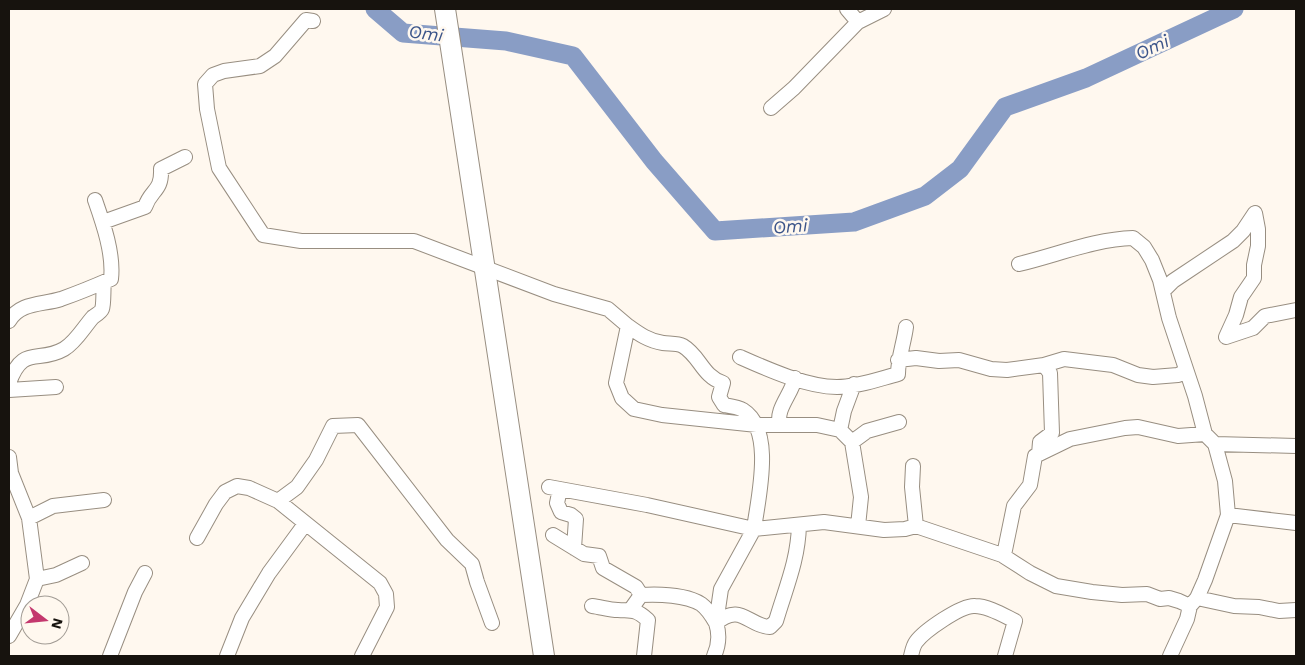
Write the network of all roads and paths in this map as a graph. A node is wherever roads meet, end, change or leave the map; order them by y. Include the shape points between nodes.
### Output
1 (445, 9) edge
2 (847, 9) edge
3 (884, 9) edge
4 (313, 21) dead end
5 (858, 22) junction
6 (771, 108) dead end
7 (185, 157) dead end
8 (95, 200) dead end
9 (103, 222) junction
10 (1019, 264) dead end
11 (104, 282) junction
12 (1163, 291) junction
13 (1296, 310) edge
14 (9, 321) edge
15 (628, 326) junction
16 (906, 327) dead end
17 (740, 356) dead end
18 (898, 360) junction
19 (1044, 365) junction
20 (1186, 372) junction
21 (795, 378) junction
22 (9, 383) edge
23 (854, 384) junction
24 (56, 387) dead end
25 (9, 390) edge
26 (899, 422) dead end
27 (757, 425) junction
28 (780, 425) junction
29 (840, 430) junction
30 (1210, 439) junction
31 (852, 442) junction
32 (1296, 446) edge
33 (1039, 454) junction
34 (9, 457) edge
35 (913, 466) dead end
36 (10, 473) edge
37 (104, 500) dead end
38 (278, 501) junction
39 (1228, 515) junction
40 (29, 518) junction
41 (1296, 523) edge
42 (305, 524) junction
43 (799, 524) junction
44 (858, 526) junction
45 (916, 526) junction
46 (754, 529) junction
47 (553, 535) dead end
48 (197, 538) dead end
49 (574, 548) junction
50 (1002, 554) junction
51 (82, 563) dead end
52 (145, 573) dead end
53 (37, 579) junction
54 (641, 595) junction
55 (1193, 602) junction
56 (592, 606) dead end
57 (631, 609) junction
58 (1296, 610) edge
59 (492, 623) dead end
60 (716, 623) junction
61 (9, 636) edge
62 (110, 656) edge
63 (227, 656) edge
64 (362, 656) edge
65 (544, 656) edge
66 (644, 656) edge
67 (714, 656) edge
68 (910, 656) edge
69 (1005, 656) edge
70 (1170, 656) edge

1 - 65 highway
2 - 5 street
3 - 5 street
4 - 15 street via 306,20 275,56 260,66 224,70 205,84 219,168 264,235 301,241 414,241 554,294 608,309
5 - 6 street
7 - 9 street via 161,169 159,188 148,198 145,207
8 - 9 street
9 - 11 street via 113,265 112,279
10 - 12 street via 1133,238 1152,260
11 - 14 street via 58,300 29,305 12,315
11 - 22 street via 102,309 72,342 55,352 31,355 20,363
12 - 13 street via 1233,241 1255,213 1258,246 1254,278 1241,297 1226,337 1253,328 1265,316
12 - 20 street
15 - 27 street via 643,338 681,345 693,354 713,379 723,383 719,396 724,404 743,410
15 - 27 street via 616,383 622,398 634,409
16 - 18 street
17 - 21 street
18 - 19 street via 960,360 1007,370
18 - 23 street via 898,374
19 - 20 street via 1064,359 1113,365 1153,377
19 - 33 street via 1050,373 1052,433 1040,442
20 - 30 street
21 - 23 street via 837,387
21 - 28 street via 778,418
23 - 29 street
24 - 25 street
26 - 31 street via 867,431
27 - 28 street
27 - 46 street via 763,464
28 - 29 street
29 - 31 street
30 - 32 street
30 - 33 street via 1126,428 1070,439
30 - 39 street via 1225,481
31 - 44 street via 861,497
33 - 50 street via 1035,456 1030,485 1014,506
34 - 36 street
35 - 45 street
36 - 40 street
37 - 40 street via 54,506
38 - 42 street
38 - 48 street via 237,486 225,492
38 - 59 street via 297,487 316,460 333,426 358,424 447,540 472,564
39 - 41 street
39 - 55 street
40 - 53 street
42 - 63 street via 269,573 242,618
42 - 64 street via 380,583 386,594 387,607
43 - 44 street via 824,522
43 - 46 street
43 - 60 street via 799,545 776,621 770,627 763,627 730,614
44 - 45 street via 884,530
45 - 50 street
46 - 49 street via 555,488 561,512 576,519
46 - 60 street via 721,589
47 - 49 street
49 - 54 street via 584,554 598,556 603,568 636,586
50 - 55 street via 1056,586 1122,595 1147,594 1160,599
51 - 53 street via 56,575
52 - 62 street via 134,592
53 - 61 street via 27,606
54 - 57 street
54 - 60 street via 661,594 701,604
55 - 58 street
55 - 70 street
56 - 57 street
57 - 66 street via 648,620
60 - 67 street via 719,632
68 - 69 street via 923,634 958,611 974,606 1015,621

